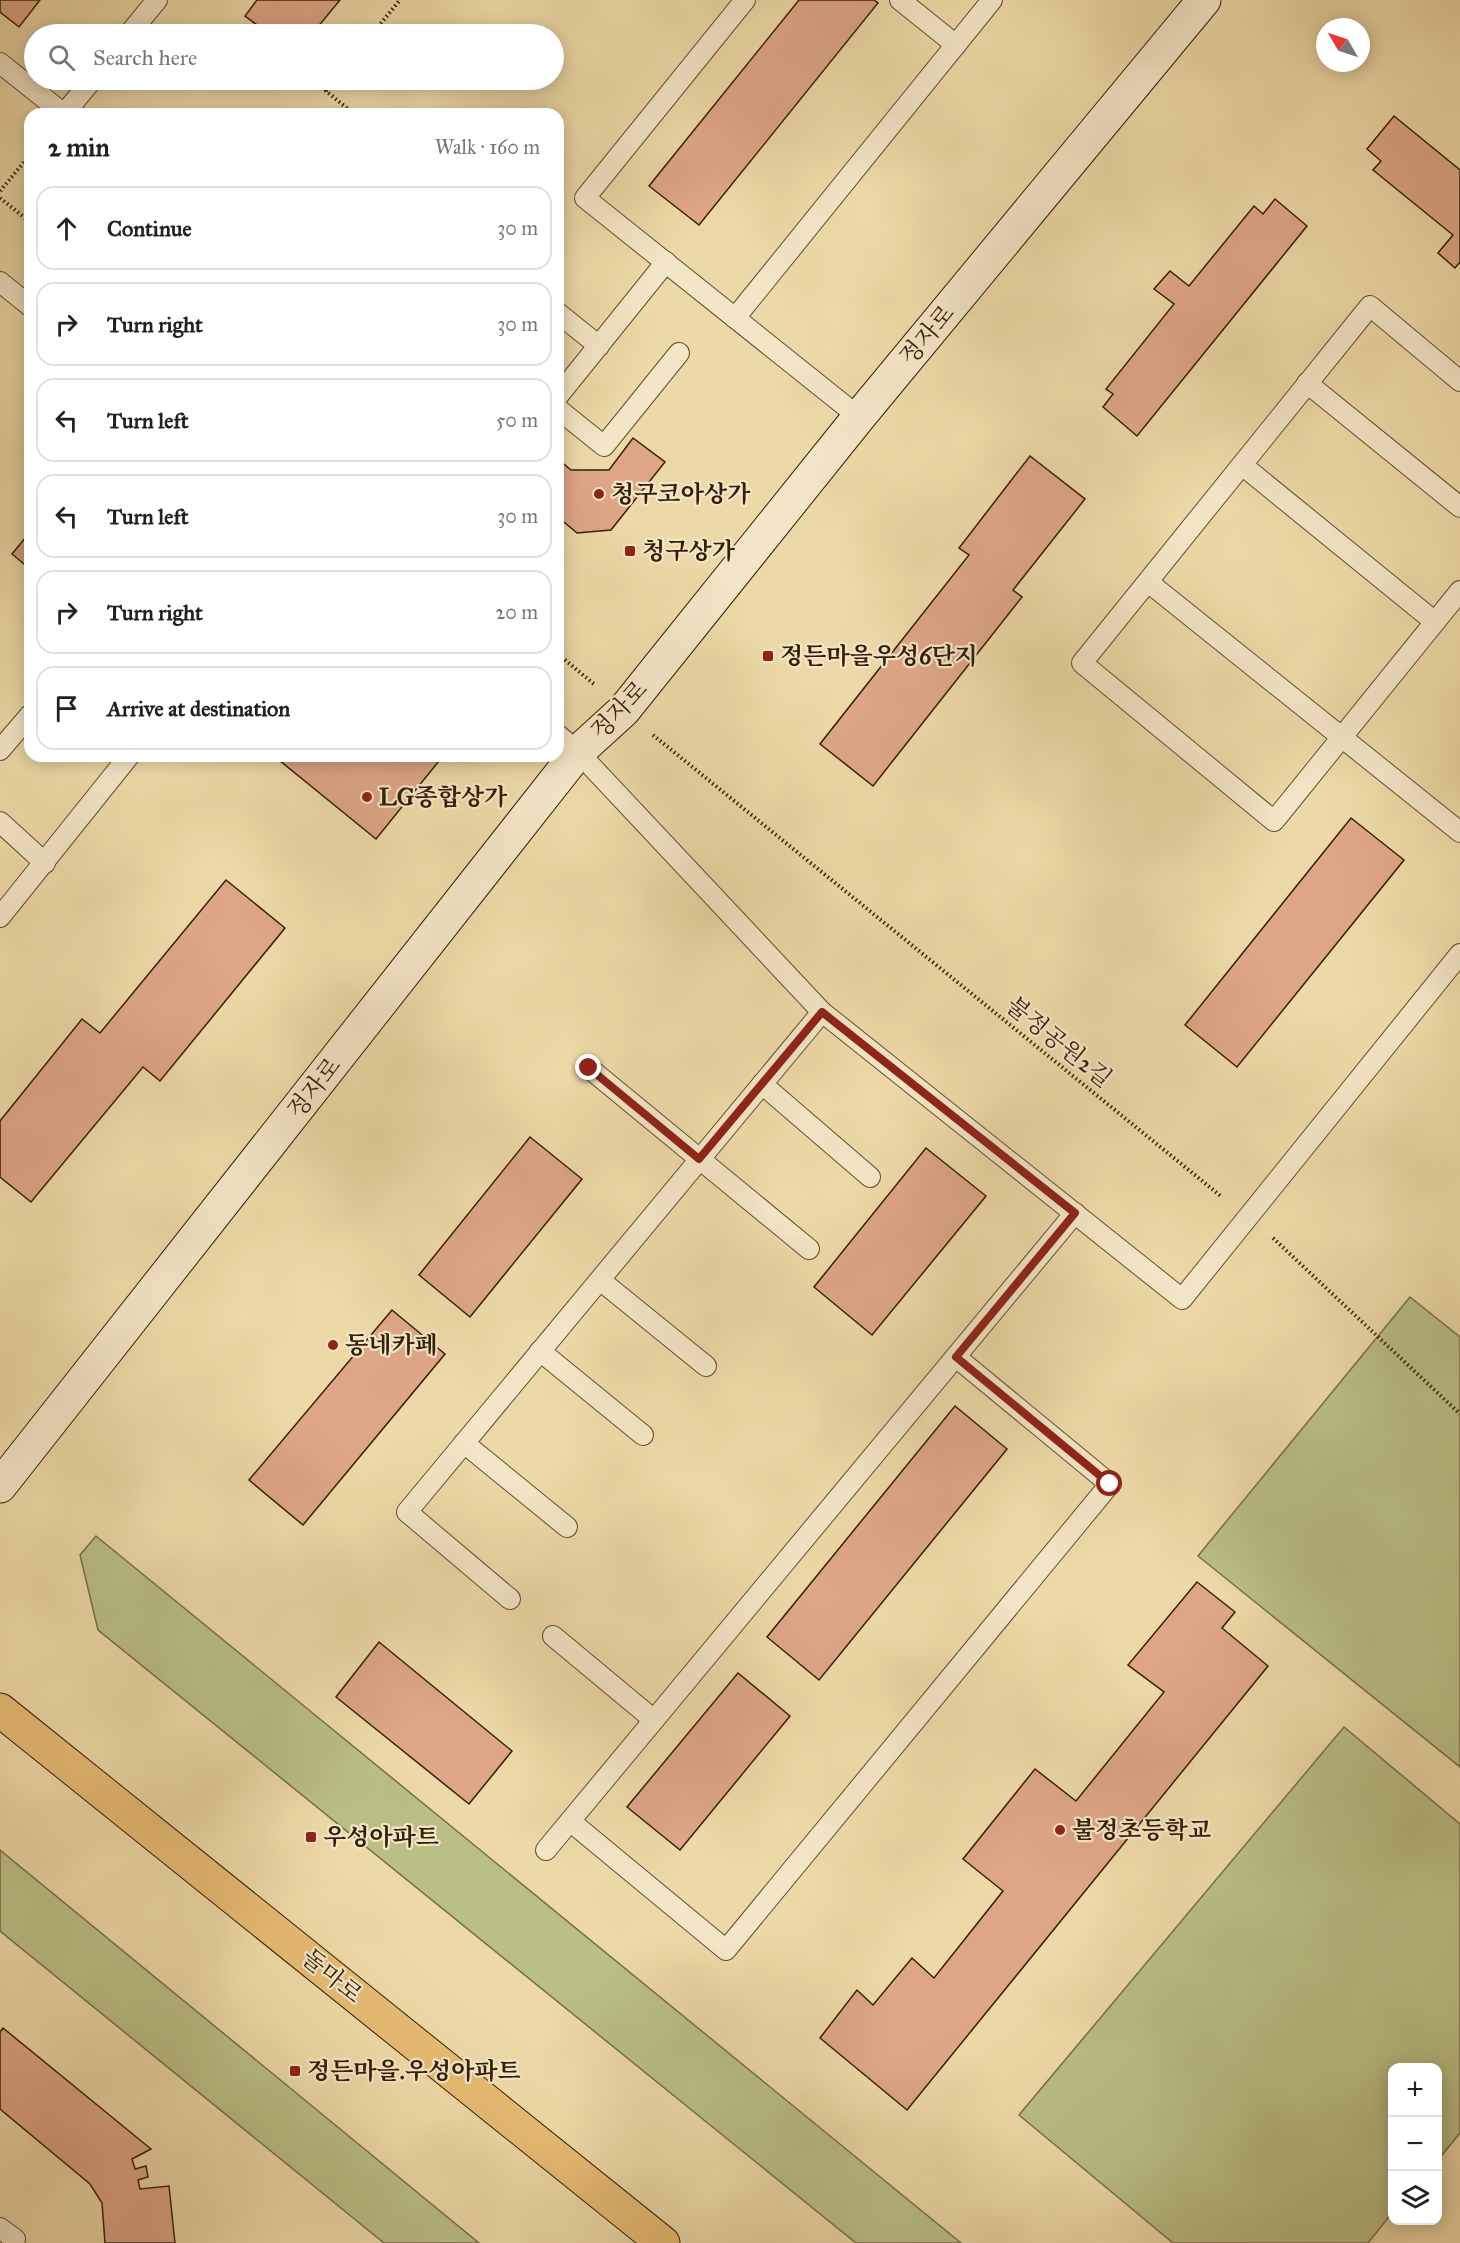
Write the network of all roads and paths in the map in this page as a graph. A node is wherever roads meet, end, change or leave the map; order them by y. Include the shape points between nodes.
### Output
1 (157, 0) edge
2 (400, 0) edge
3 (900, 0) edge
4 (992, 0) edge
5 (1204, 0) edge
6 (741, 1) edge
7 (137, 24) edge
8 (380, 24) edge
9 (956, 45) junction
10 (0, 63) edge
11 (24, 82) edge
12 (34, 90) edge
13 (84, 90) edge
14 (327, 90) edge
15 (56, 108) edge
16 (69, 108) edge
17 (347, 108) edge
18 (24, 162) edge
19 (0, 191) edge
20 (0, 198) edge
21 (24, 217) edge
22 (666, 262) junction
23 (0, 282) edge
24 (24, 301) edge
25 (564, 318) edge
26 (735, 318) junction
27 (599, 346) junction
28 (679, 353) dead end
29 (1460, 381) edge
30 (1307, 383) junction
31 (564, 389) edge
32 (564, 414) edge
33 (860, 417) junction
34 (1242, 465) junction
35 (1460, 507) edge
36 (1148, 582) junction
37 (1460, 591) edge
38 (1435, 622) junction
39 (564, 659) edge
40 (624, 710) junction
41 (24, 721) edge
42 (1341, 738) junction
43 (568, 744) edge
44 (0, 750) edge
45 (124, 762) edge
46 (554, 762) edge
47 (0, 822) edge
48 (1460, 832) edge
49 (45, 863) junction
50 (0, 917) edge
51 (1460, 954) edge
52 (822, 1012) junction
53 (589, 1068) dead end
54 (762, 1084) junction
55 (699, 1159) junction
56 (870, 1177) dead end
57 (1226, 1200) dead end
58 (1075, 1213) junction
59 (1272, 1237) dead end
60 (809, 1250) dead end
61 (600, 1280) junction
62 (540, 1351) junction
63 (956, 1357) junction
64 (706, 1366) dead end
65 (1460, 1414) edge
66 (643, 1435) dead end
67 (464, 1443) junction
68 (0, 1486) edge
69 (567, 1527) dead end
70 (510, 1599) dead end
71 (553, 1636) dead end
72 (0, 1710) edge
73 (654, 1719) junction
74 (570, 1821) junction
75 (546, 1850) dead end
76 (0, 2228) edge
77 (12, 2243) edge
78 (663, 2243) edge

1 - 7 lane
2 - 8 path
3 - 9 lane
4 - 9 lane
5 - 33 street, 정자로
6 - 22 lane via 585,198
9 - 26 lane
10 - 11 lane
12 - 15 lane
13 - 16 lane
14 - 17 path
18 - 19 path
20 - 21 path
22 - 26 lane
22 - 27 lane
23 - 24 lane
25 - 27 lane
26 - 33 lane
27 - 31 lane
28 - 32 lane via 604,446
29 - 30 lane via 1370,306
30 - 34 lane
30 - 35 lane
33 - 40 street, 정자로
34 - 36 lane
34 - 38 lane
36 - 42 lane
36 - 42 lane via 1082,663 1274,820
37 - 38 lane
38 - 42 lane
39 - 40 path, 불정공원2길
40 - 43 street, 정자로
40 - 57 path, 불정공원2길
41 - 44 lane
42 - 48 lane
43 - 52 lane
45 - 49 lane
46 - 68 street, 정자로
47 - 49 lane
49 - 50 lane
51 - 58 lane via 1182,1299
52 - 54 lane
52 - 58 lane
53 - 55 lane
54 - 55 lane
54 - 56 lane
55 - 60 lane
55 - 61 lane
58 - 63 lane
59 - 65 path
61 - 62 lane
61 - 64 lane
62 - 66 lane
62 - 67 lane
63 - 73 lane
63 - 74 lane via 1110,1484 726,1950
67 - 69 lane
67 - 70 lane via 407,1512
71 - 73 lane
72 - 78 main road, 돌마로
73 - 74 lane
74 - 75 lane
76 - 77 lane via 15,2239

